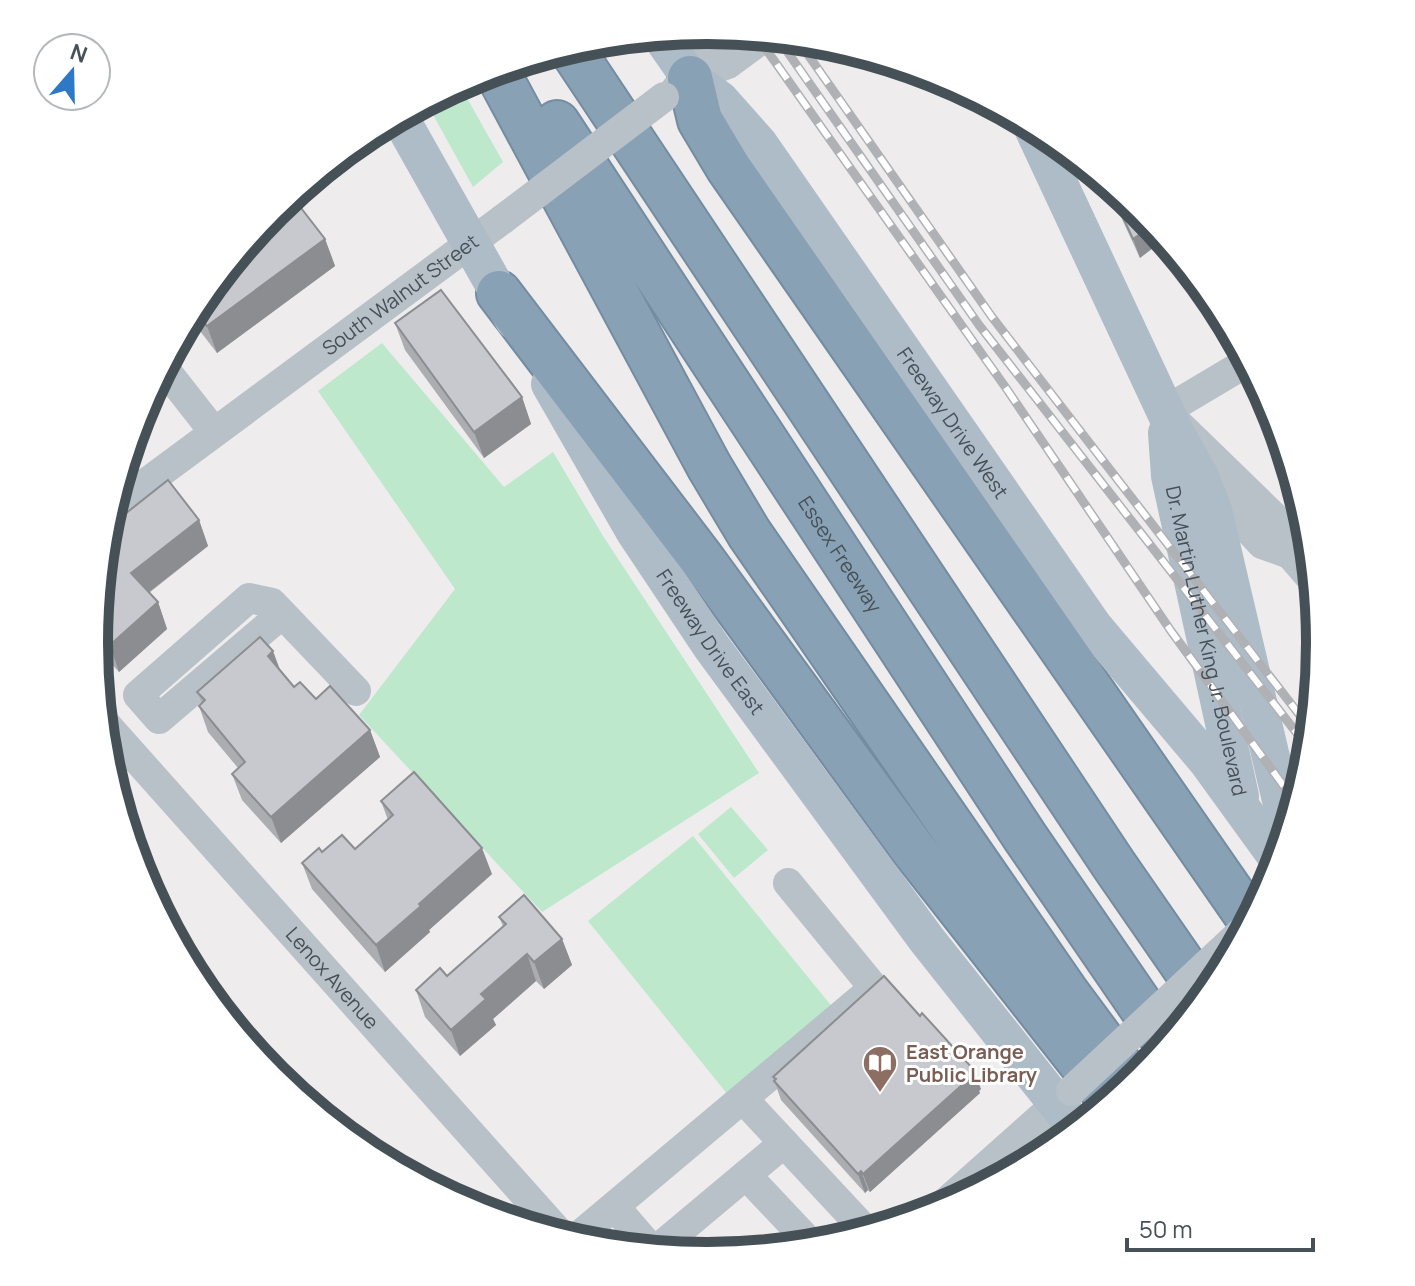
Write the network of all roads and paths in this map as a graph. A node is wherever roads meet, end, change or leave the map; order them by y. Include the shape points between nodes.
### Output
1 (714, 44) edge
2 (663, 45) edge
3 (753, 46) edge
4 (578, 59) edge
5 (524, 73) edge
6 (502, 81) edge
7 (677, 88) junction
8 (405, 126) edge
9 (1041, 146) edge
10 (470, 242) junction
11 (499, 293) joint
12 (1239, 367) edge
13 (171, 377) edge
14 (1165, 411) junction
15 (214, 432) junction
16 (1200, 477) junction
17 (127, 497) edge
18 (1290, 554) junction
19 (1301, 567) edge
20 (282, 614) junction
21 (356, 691) dead end
22 (148, 707) junction
23 (114, 724) edge
24 (116, 736) edge
25 (1283, 808) edge
26 (1244, 814) junction
27 (1270, 848) edge
28 (788, 883) dead end
29 (1244, 910) edge
30 (1215, 961) edge
31 (1198, 987) edge
32 (1161, 1035) edge
33 (1125, 1072) edge
34 (744, 1100) junction
35 (1079, 1106) edge
36 (784, 1143) junction
37 (999, 1166) edge
38 (746, 1175) junction
39 (615, 1207) junction
40 (549, 1221) edge
41 (859, 1223) edge
42 (587, 1229) edge
43 (802, 1234) edge
44 (643, 1238) edge
45 (666, 1241) edge

1 - 7 street, South Walnut Street
2 - 7 main road, Freeway Drive West
3 - 7 street, South Walnut Street
4 - 31 highway
5 - 32 highway, Essex Freeway via 1016,824
6 - 33 highway via 749,533
7 - 10 street, South Walnut Street, bridge
7 - 26 main road, Freeway Drive West via 720,100 759,144 1094,627 1185,733
7 - 29 highway
8 - 10 main road
9 - 14 main road, Dr. Martin Luther King Jr. Boulevard
10 - 11 main road
10 - 15 street, South Walnut Street
11 - 35 highway via 913,849
12 - 14 street
13 - 15 street
14 - 16 main road, Dr. Martin Luther King Jr. Boulevard
14 - 18 street via 1273,516 1284,529
14 - 26 main road, Dr. Martin Luther King Jr. Boulevard via 1170,476
15 - 17 street, South Walnut Street
16 - 18 street via 1262,544
16 - 25 main road, Dr. Martin Luther King Jr. Boulevard via 1213,510
18 - 19 street
20 - 21 street
20 - 22 street via 159,719
20 - 22 street via 272,603 249,598 138,695
22 - 23 street
24 - 40 street, Lenox Avenue
26 - 27 main road, Dr. Martin Luther King Jr. Boulevard
28 - 34 street via 874,988
30 - 35 street, bridge
34 - 36 street
34 - 39 street
35 - 37 street
36 - 38 street
36 - 41 street
38 - 43 street
38 - 45 street
39 - 42 street
39 - 44 street

